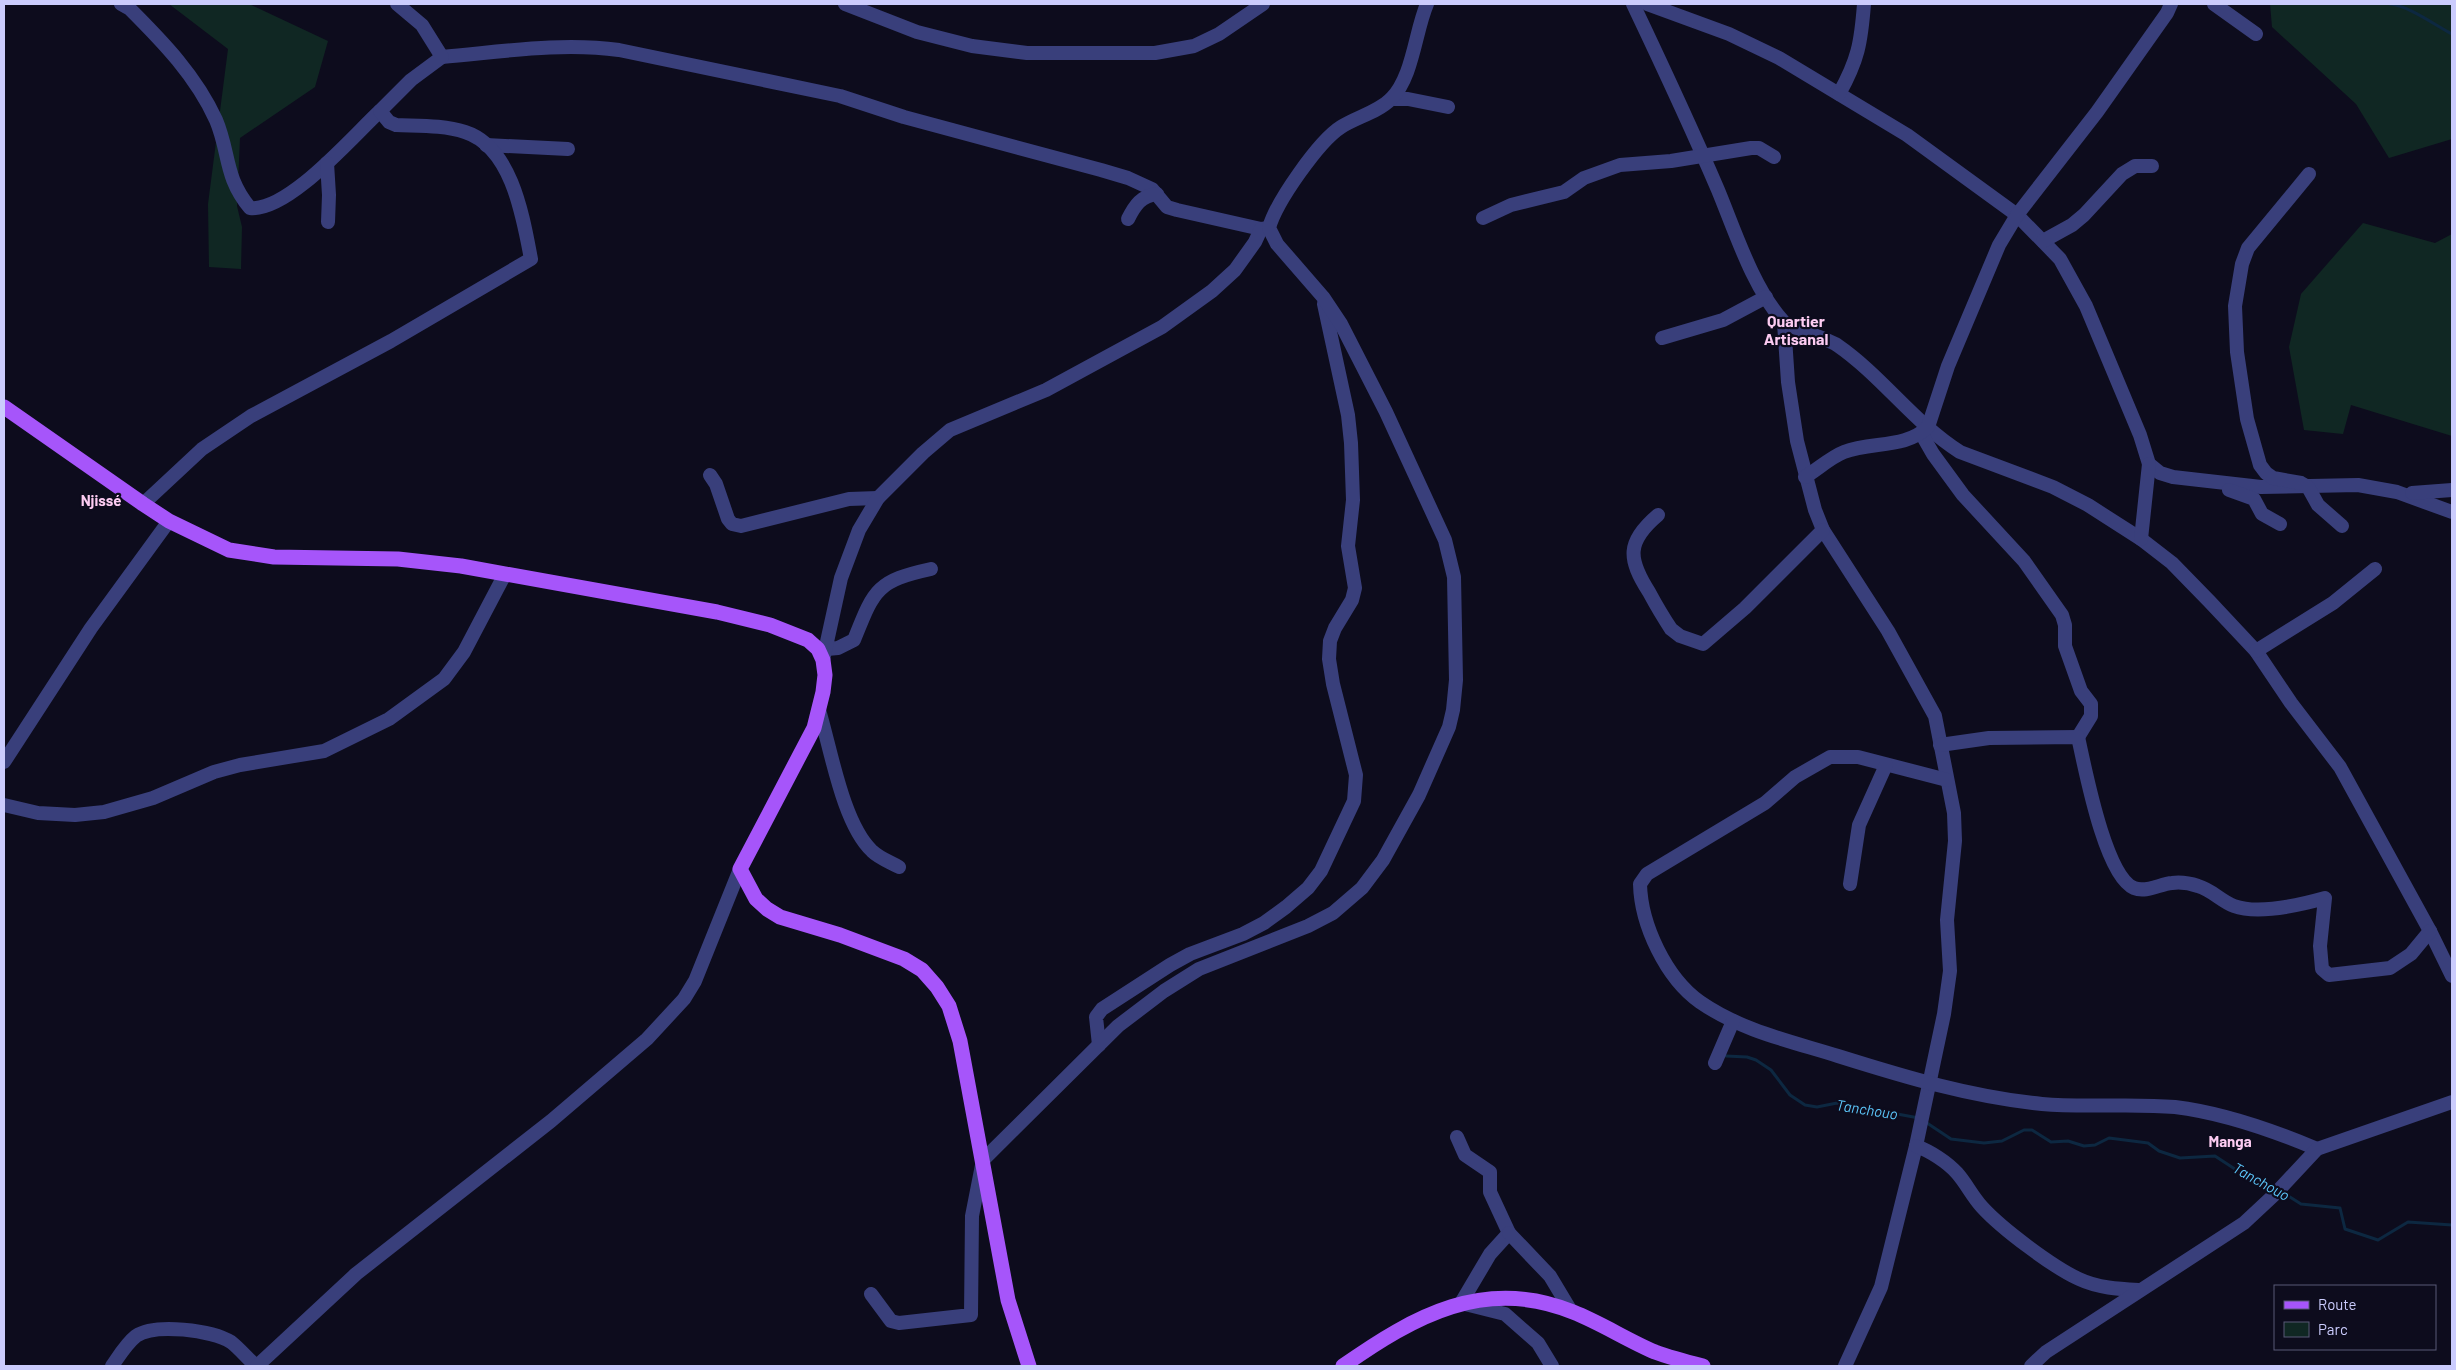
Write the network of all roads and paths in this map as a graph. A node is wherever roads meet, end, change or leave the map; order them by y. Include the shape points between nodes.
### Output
1 (121, 4) edge
2 (397, 4) edge
3 (845, 4) edge
4 (1263, 4) edge
5 (1427, 4) edge
6 (1633, 4) edge
7 (1647, 4) edge
8 (1864, 4) edge
9 (2171, 4) edge
10 (2214, 4) edge
11 (2256, 34) dead end
12 (442, 57) junction
13 (1839, 94) junction
14 (1391, 99) junction
15 (1448, 107) dead end
16 (380, 111) junction
17 (486, 145) junction
18 (568, 149) dead end
19 (1702, 155) junction
20 (1774, 156) dead end
21 (327, 163) junction
22 (2152, 166) dead end
23 (2309, 174) dead end
24 (1157, 194) junction
25 (2017, 215) junction
26 (1483, 218) dead end
27 (1128, 219) dead end
28 (328, 222) dead end
29 (1265, 229) junction
30 (2043, 241) junction
31 (1766, 296) junction
32 (1323, 297) junction
33 (1784, 324) junction
34 (1662, 338) dead end
35 (4, 407) edge
36 (1925, 430) junction
37 (2149, 464) junction
38 (710, 475) dead end
39 (1805, 477) junction
40 (2221, 484) junction
41 (2308, 487) junction
42 (2452, 490) edge
43 (2397, 492) junction
44 (878, 498) junction
45 (142, 504) junction
46 (2452, 512) edge
47 (1658, 515) dead end
48 (170, 521) junction
49 (2280, 524) dead end
50 (2342, 526) dead end
51 (1823, 530) junction
52 (2141, 539) junction
53 (931, 569) dead end
54 (2375, 569) dead end
55 (505, 574) junction
56 (2256, 651) junction
57 (825, 654) junction
58 (819, 710) junction
59 (2078, 737) junction
60 (1940, 745) junction
61 (4, 762) edge
62 (1886, 765) junction
63 (1947, 780) junction
64 (4, 805) edge
65 (899, 867) dead end
66 (740, 869) junction
67 (1850, 884) dead end
68 (2430, 931) junction
69 (2452, 976) edge
70 (1733, 1021) junction
71 (1099, 1045) junction
72 (1715, 1063) dead end
73 (1928, 1084) junction
74 (2452, 1102) edge
75 (1457, 1137) dead end
76 (1916, 1146) junction
77 (2317, 1149) junction
78 (983, 1160) junction
79 (1509, 1233) junction
80 (2139, 1290) junction
81 (871, 1294) dead end
82 (1461, 1303) junction
83 (1571, 1311) junction
84 (1676, 1362) edge
85 (112, 1366) edge
86 (257, 1366) edge
87 (1029, 1366) edge
88 (1343, 1366) edge
89 (1552, 1366) edge
90 (1703, 1366) edge
91 (1845, 1366) edge
92 (2030, 1366) edge

1 - 21 street via 130,8 180,60 214,118 231,177 250,208 268,206 291,194
2 - 12 street via 422,25
3 - 4 street via 917,32 972,46 1027,53 1155,53 1194,46 1219,34
5 - 14 street via 1403,79
6 - 19 street
7 - 13 street via 1729,34
8 - 13 street via 1854,68
9 - 25 street via 2108,97
10 - 11 street
12 - 16 street via 411,80
12 - 24 street via 559,46 619,50 840,96 904,117 1128,178
13 - 25 street via 1934,153
14 - 15 street
14 - 29 street via 1343,126 1320,146
16 - 17 street via 396,125 464,131
16 - 21 street
17 - 18 street
17 - 45 street via 512,182 531,259 392,341 251,416 202,449
19 - 20 street via 1759,148
19 - 26 street via 1620,165 1584,178 1564,192 1511,205
19 - 31 street
21 - 28 street
22 - 30 street via 2135,166 2122,174 2084,215
23 - 41 street via 2248,248 2235,306 2240,385 2260,465 2273,478
24 - 27 street via 1140,200
24 - 29 street via 1167,206 1177,210
25 - 30 street
25 - 36 street via 1999,245
29 - 32 street
29 - 44 street via 1235,270 1162,327 1046,390 950,430
30 - 37 street via 2060,259 2086,306
31 - 33 street
31 - 34 street via 1723,320
32 - 71 street via 1351,443 1353,500 1348,546 1355,588 1330,641 1329,659 1332,684 1356,776 1354,801 1322,871 1308,888 1264,923 1170,965 1102,1009 1096,1017
32 - 71 street via 1341,324 1386,412 1452,562 1456,680 1450,727 1410,812 1383,860 1362,888 1332,913 1308,926 1199,969 1141,1008
33 - 36 street via 1812,332 1838,346 1884,385
33 - 39 street via 1788,382
35 - 45 main road
36 - 39 street via 1894,444 1844,452
36 - 52 street via 1960,452 2088,504
36 - 59 street via 1933,454 1963,494 2024,561 2062,614 2066,646 2081,691 2091,704 2091,716
37 - 40 street via 2160,473 2173,477
37 - 52 street
38 - 44 street via 728,519 740,526 849,499
39 - 51 street
40 - 41 street
40 - 49 street via 2232,493 2254,499 2262,514
41 - 43 street via 2358,485
41 - 50 street via 2318,505
42 - 43 street
43 - 46 street
44 - 57 street via 859,530 841,578
45 - 48 main road
47 - 51 street via 1638,538 1633,550 1634,566 1671,629 1680,636 1703,644 1745,608
48 - 55 main road via 214,544 245,553 302,559 364,557 424,560
48 - 61 street via 90,628
51 - 60 street via 1925,696 1934,716
52 - 56 street via 2172,563
53 - 57 street via 887,583 874,594 854,640
54 - 56 street via 2345,596
55 - 57 main road via 717,612 770,625 808,640
55 - 64 street via 464,652 444,679 389,719 324,752 214,772 153,798 104,812 75,815 38,813
56 - 68 street via 2340,767
57 - 58 main road
58 - 65 street via 846,806 859,836 873,852
58 - 66 main road via 814,728
59 - 60 street via 1989,738
59 - 68 street via 2101,831 2122,880 2135,889 2170,883 2190,884 2236,907 2254,909 2302,905 2325,898 2321,957 2322,969 2328,975 2390,968 2411,954
60 - 63 street
62 - 63 street
62 - 67 street via 1858,825
62 - 70 street via 1858,757 1822,760 1795,777 1765,803 1666,861 1640,884 1640,900 1652,934 1674,976 1700,1002
63 - 73 street via 1954,813 1955,842 1948,905 1950,980
66 - 78 main road via 756,899 767,910 904,959 922,970 937,987 949,1006 960,1041
66 - 86 street via 695,981 684,999 648,1039 551,1121 356,1274
68 - 69 street
70 - 72 street
70 - 73 street via 1788,1043
71 - 78 street
73 - 76 street
73 - 77 street via 1983,1096 2045,1104 2175,1107 2253,1125
74 - 77 street
75 - 79 street via 1465,1155 1490,1172 1490,1192
76 - 80 street via 1926,1149 1957,1173 1988,1212 2050,1262 2092,1284
76 - 91 street via 1881,1287
77 - 80 street via 2244,1223
78 - 81 street via 972,1216 971,1315 891,1322
78 - 87 main road via 1008,1300
79 - 82 street via 1490,1254
79 - 83 street via 1550,1276
80 - 92 street
82 - 83 main road via 1496,1298 1541,1303
82 - 88 main road via 1382,1338
82 - 89 street via 1505,1314 1538,1343
83 - 84 main road
84 - 90 main road
85 - 86 street via 128,1343 138,1335 171,1329 230,1342

